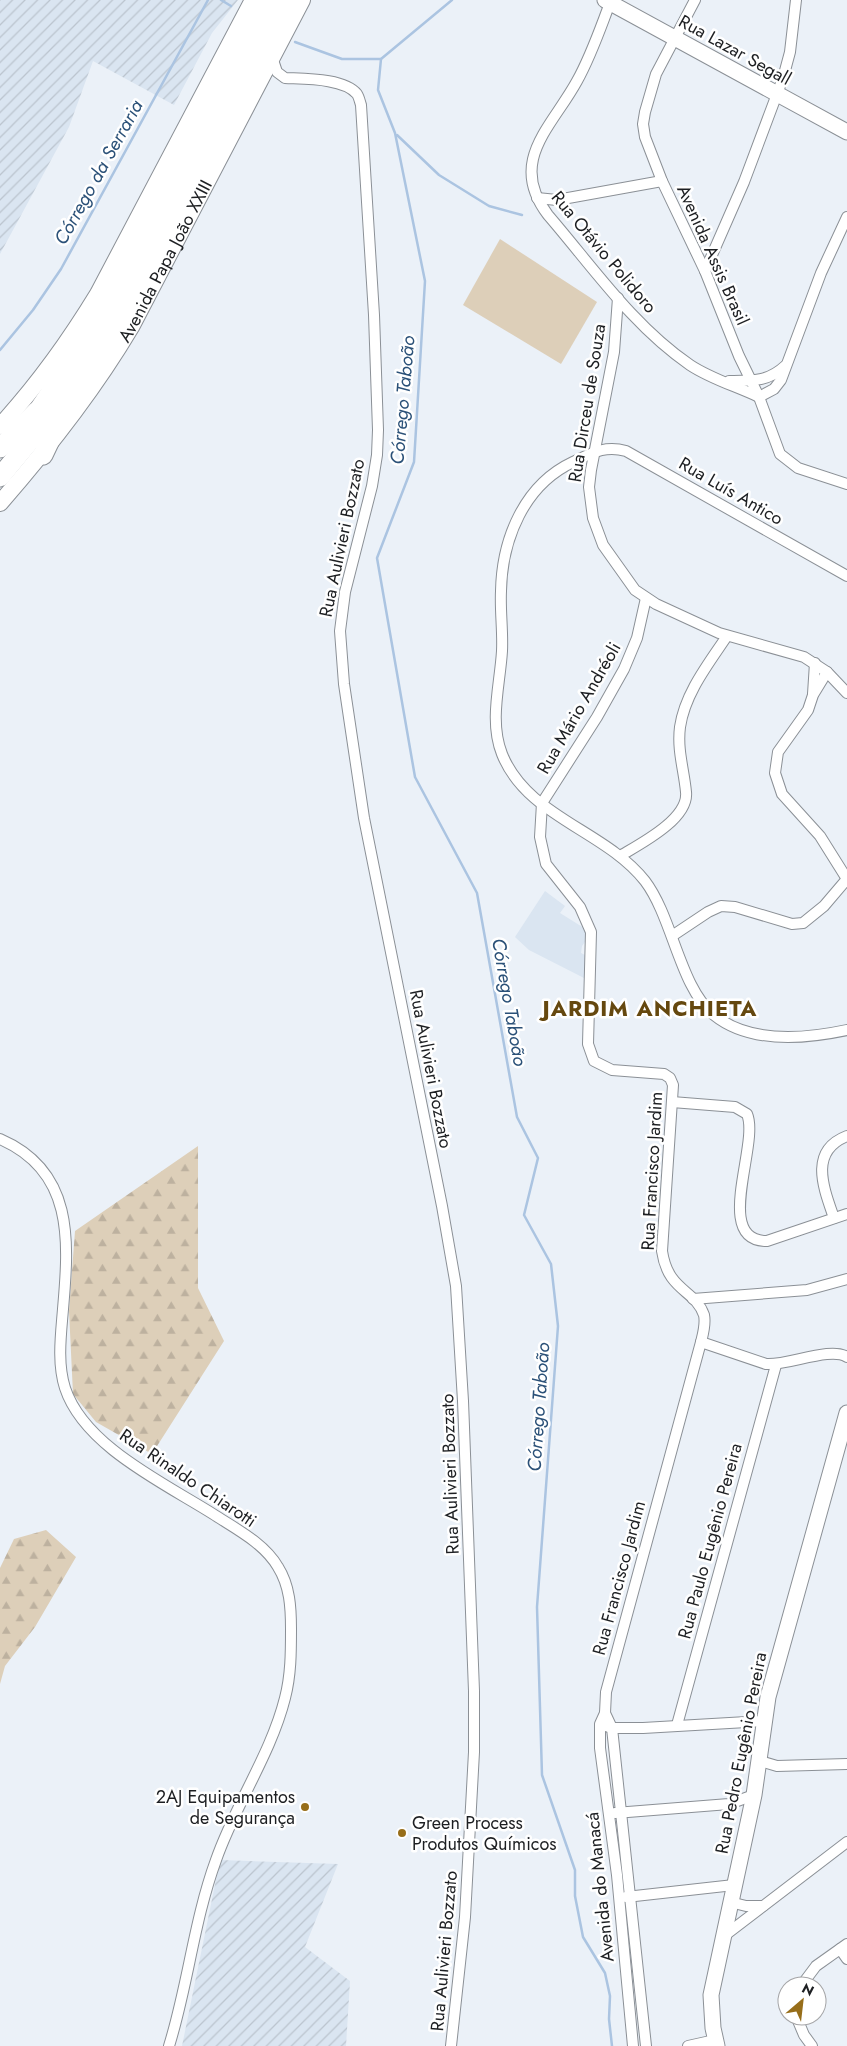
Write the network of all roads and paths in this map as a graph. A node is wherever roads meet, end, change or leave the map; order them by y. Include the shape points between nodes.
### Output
1 (253, 0) edge
2 (268, 0) edge
3 (285, 0) edge
4 (302, 0) edge
5 (695, 0) edge
6 (796, 0) edge
7 (607, 2) edge
8 (673, 38) junction
9 (272, 56) junction
10 (776, 95) junction
11 (219, 111) junction
12 (847, 132) edge
13 (662, 180) junction
14 (537, 198) junction
15 (557, 200) junction
16 (847, 217) edge
17 (552, 220) junction
18 (705, 271) junction
19 (618, 298) junction
20 (787, 364) junction
21 (751, 381) junction
22 (723, 382) junction
23 (78, 383) junction
24 (759, 397) junction
25 (45, 403) junction
26 (0, 426) edge
27 (0, 448) edge
28 (596, 451) junction
29 (43, 454) junction
30 (0, 461) edge
31 (0, 477) edge
32 (847, 484) edge
33 (0, 502) edge
34 (847, 576) edge
35 (646, 598) junction
36 (727, 636) junction
37 (815, 663) junction
38 (827, 672) junction
39 (847, 693) edge
40 (813, 694) junction
41 (542, 803) junction
42 (620, 856) junction
43 (847, 879) edge
44 (672, 936) junction
45 (847, 1030) edge
46 (672, 1102) junction
47 (847, 1136) edge
48 (0, 1139) edge
49 (847, 1214) edge
50 (834, 1218) junction
51 (847, 1280) edge
52 (693, 1299) junction
53 (701, 1342) junction
54 (847, 1357) edge
55 (776, 1365) junction
56 (847, 1413) edge
57 (605, 1713) junction
58 (764, 1721) junction
59 (600, 1724) junction
60 (677, 1725) junction
61 (612, 1728) junction
62 (847, 1764) edge
63 (758, 1768) junction
64 (754, 1795) junction
65 (729, 1804) junction
66 (750, 1811) junction
67 (621, 1813) junction
68 (609, 1814) junction
69 (847, 1842) edge
70 (734, 1885) junction
71 (631, 1896) junction
72 (619, 1898) junction
73 (730, 1902) junction
74 (763, 1906) junction
75 (723, 1937) junction
76 (843, 1946) edge
77 (847, 1959) edge
78 (808, 1976) edge
79 (800, 2026) edge
80 (716, 2043) edge
81 (170, 2046) edge
82 (452, 2046) edge
83 (633, 2046) edge
84 (646, 2046) edge
85 (688, 2046) edge
86 (812, 2046) edge

1 - 26 main road via 98,294 32,389
2 - 11 highway, Avenida Papa João XXIII
3 - 11 highway, Avenida Papa João XXIII
4 - 9 main road, Avenida Papa João XXIII
5 - 8 street, Avenida Assis Brasil
6 - 10 street via 790,52
7 - 8 street, Rua Lazar Segall
7 - 14 street, Rua Otávio Polidoro via 577,82 546,127 534,152 531,178
8 - 10 street, Rua Lazar Segall
8 - 13 street, Avenida Assis Brasil via 647,99 643,124
9 - 29 main road, Avenida Papa João XXIII via 131,327 103,374
9 - 82 street, Rua Aulivieri Bozzato via 280,75 285,78 324,80 347,87 357,94 361,105 378,430 372,486 345,592 340,631 344,684 364,818 456,1286 463,1402 474,1752 465,1917
10 - 12 street, Rua Lazar Segall
10 - 18 street via 744,182
11 - 23 highway, Avenida Papa João XXIII via 134,291
11 - 25 highway, Avenida Papa João XXIII via 104,314
13 - 15 street
13 - 18 street, Avenida Assis Brasil
14 - 15 street
14 - 17 street, Rua Otávio Polidoro
15 - 17 street
16 - 20 street via 821,273
17 - 19 street, Rua Otávio Polidoro
18 - 21 street, Avenida Assis Brasil
19 - 22 street, Rua Otávio Polidoro via 667,347 690,365
19 - 28 street, Rua Dirceu de Souza via 614,352
20 - 21 street, Rua Otávio Polidoro via 775,376
20 - 24 street via 774,389
21 - 22 street, Rua Otávio Polidoro
21 - 24 street, Avenida Assis Brasil
22 - 24 street, Rua Otávio Polidoro
23 - 29 highway
23 - 31 highway, Avenida Papa João XXIII
24 - 32 street, Avenida Assis Brasil via 780,454 798,468
25 - 27 highway
25 - 30 highway, Avenida Papa João XXIII
28 - 34 street, Rua Luís Antico via 626,450
28 - 35 street, Rua Dirceu de Souza via 589,487 593,518 610,555 636,590
28 - 41 street via 550,476 532,494 513,527 502,574 503,639 496,715 498,740 502,754 521,786
29 - 33 main road, Avenida Papa João XXIII
35 - 36 street, Rua Dirceu de Souza
35 - 41 street, Rua Mário Andréoli via 637,638 624,669
36 - 37 street, Rua Dirceu de Souza via 794,652
36 - 42 street via 704,670 680,725 679,747 686,796 682,808 662,829
37 - 38 street, Rua Dirceu de Souza
37 - 40 street
38 - 39 street, Rua Dirceu de Souza
38 - 40 street
40 - 43 street via 804,715 778,752 775,773 782,794 820,836
41 - 42 street
41 - 46 street, Rua Francisco Jardim via 540,837 546,864 580,907 591,932 590,1053 594,1061 612,1070 664,1074 673,1085
42 - 44 street via 648,886
43 - 44 street via 803,923 792,924 721,906
44 - 45 street via 696,994 714,1015 725,1022 743,1030 779,1037
46 - 50 street via 735,1107 747,1114 751,1129 739,1205 742,1224 750,1236 767,1241
46 - 52 street, Rua Francisco Jardim via 662,1252 672,1281
47 - 50 street via 828,1151 820,1173
48 - 81 street, Rua Rinaldo Chiarotti via 34,1159 51,1180 62,1207 67,1255 61,1361 70,1402 100,1438 123,1457 246,1535 265,1551 286,1582 291,1608 290,1677 278,1721 228,1826 213,1867 195,1930
49 - 50 street
51 - 52 street via 807,1290
52 - 53 street, Rua Francisco Jardim via 704,1316
53 - 55 street via 754,1362
53 - 57 street, Rua Francisco Jardim via 609,1679
54 - 55 street via 832,1353
55 - 60 street, Rua Paulo Eugênio Pereira
56 - 58 street, Rua Pedro Eugênio Pereira via 772,1680
57 - 59 street, Rua Francisco Jardim
57 - 61 street
58 - 60 street
58 - 63 street, Rua Pedro Eugênio Pereira
59 - 61 street
59 - 68 street, Avenida do Manacá
60 - 61 street
61 - 67 street, Avenida do Manacá
62 - 63 street
63 - 64 street, Rua Pedro Eugênio Pereira
64 - 65 street
64 - 66 street, Rua Pedro Eugênio Pereira
65 - 66 street
65 - 67 street
66 - 70 street, Rua Pedro Eugênio Pereira
67 - 68 street
67 - 71 street, Avenida do Manacá
68 - 72 street, Avenida do Manacá
69 - 74 street
70 - 71 street
70 - 73 street, Rua Pedro Eugênio Pereira
71 - 72 street
71 - 84 street, Avenida do Manacá
72 - 83 street, Avenida do Manacá
73 - 74 street
73 - 75 street, Rua Pedro Eugênio Pereira
74 - 75 street
75 - 80 street, Rua Pedro Eugênio Pereira via 711,1995
76 - 77 street
76 - 78 street via 816,1966
79 - 86 street
80 - 85 street

